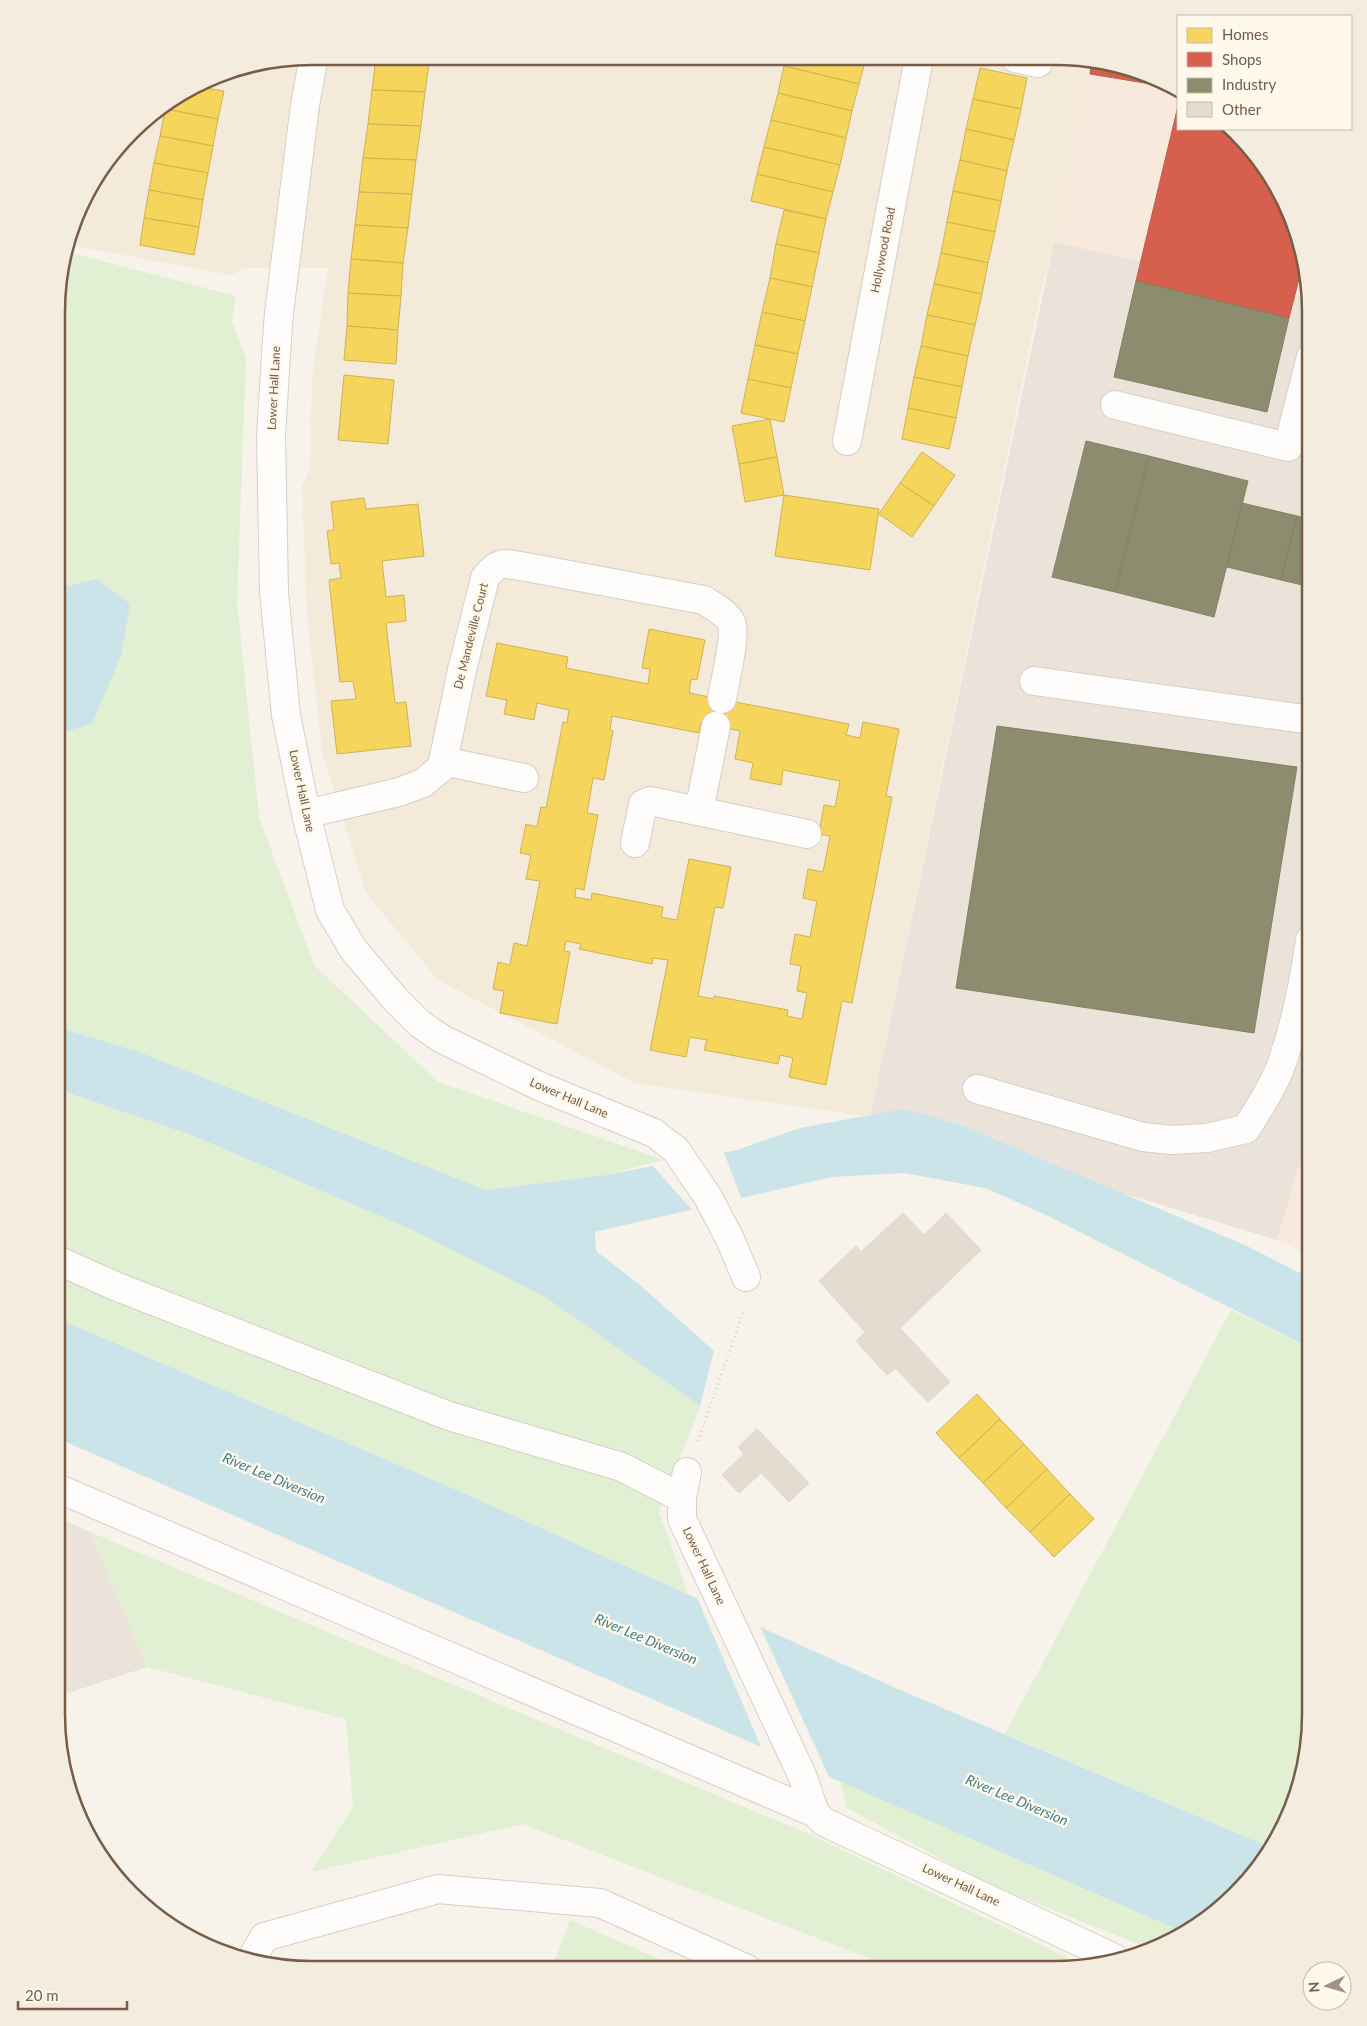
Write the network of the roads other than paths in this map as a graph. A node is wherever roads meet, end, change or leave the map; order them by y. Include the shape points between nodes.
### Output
1 (312, 65) edge
2 (919, 65) edge
3 (1302, 392) edge
4 (1115, 405) dead end
5 (847, 441) dead end
6 (1034, 680) dead end
7 (722, 699) dead end
8 (1302, 719) edge
9 (716, 726) dead end
10 (443, 760) junction
11 (524, 778) dead end
12 (699, 811) junction
13 (306, 814) junction
14 (807, 834) dead end
15 (635, 843) dead end
16 (1302, 985) edge
17 (977, 1089) dead end
18 (65, 1264) edge
19 (746, 1277) road end
20 (65, 1491) edge
21 (815, 1813) junction
22 (254, 1954) edge
23 (1108, 1955) edge
24 (729, 1961) edge

1 - 13 street, Lower Hall Lane via 279,313 271,436 276,627 286,716
2 - 5 street, Hollywood Road
3 - 4 street via 1288,447
6 - 8 street
7 - 10 street, De Mandeville Court via 733,636 731,623 722,612 704,600 504,564 493,567 485,578
9 - 12 street
10 - 11 street
10 - 13 street, De Mandeville Court via 442,767 424,783
12 - 14 street
12 - 15 street via 650,801 643,804
13 - 19 street, Lower Hall Lane via 330,910 353,949 394,1000 442,1039 539,1086 654,1133 676,1150 715,1210
16 - 17 street via 1279,1070 1246,1129 1207,1138 1172,1140 1143,1137
18 - 21 street, Lower Hall Lane via 448,1416 685,1485 682,1519 802,1775
20 - 21 street
21 - 23 street, Lower Hall Lane via 824,1822
22 - 24 street via 264,1937 438,1889 600,1903

